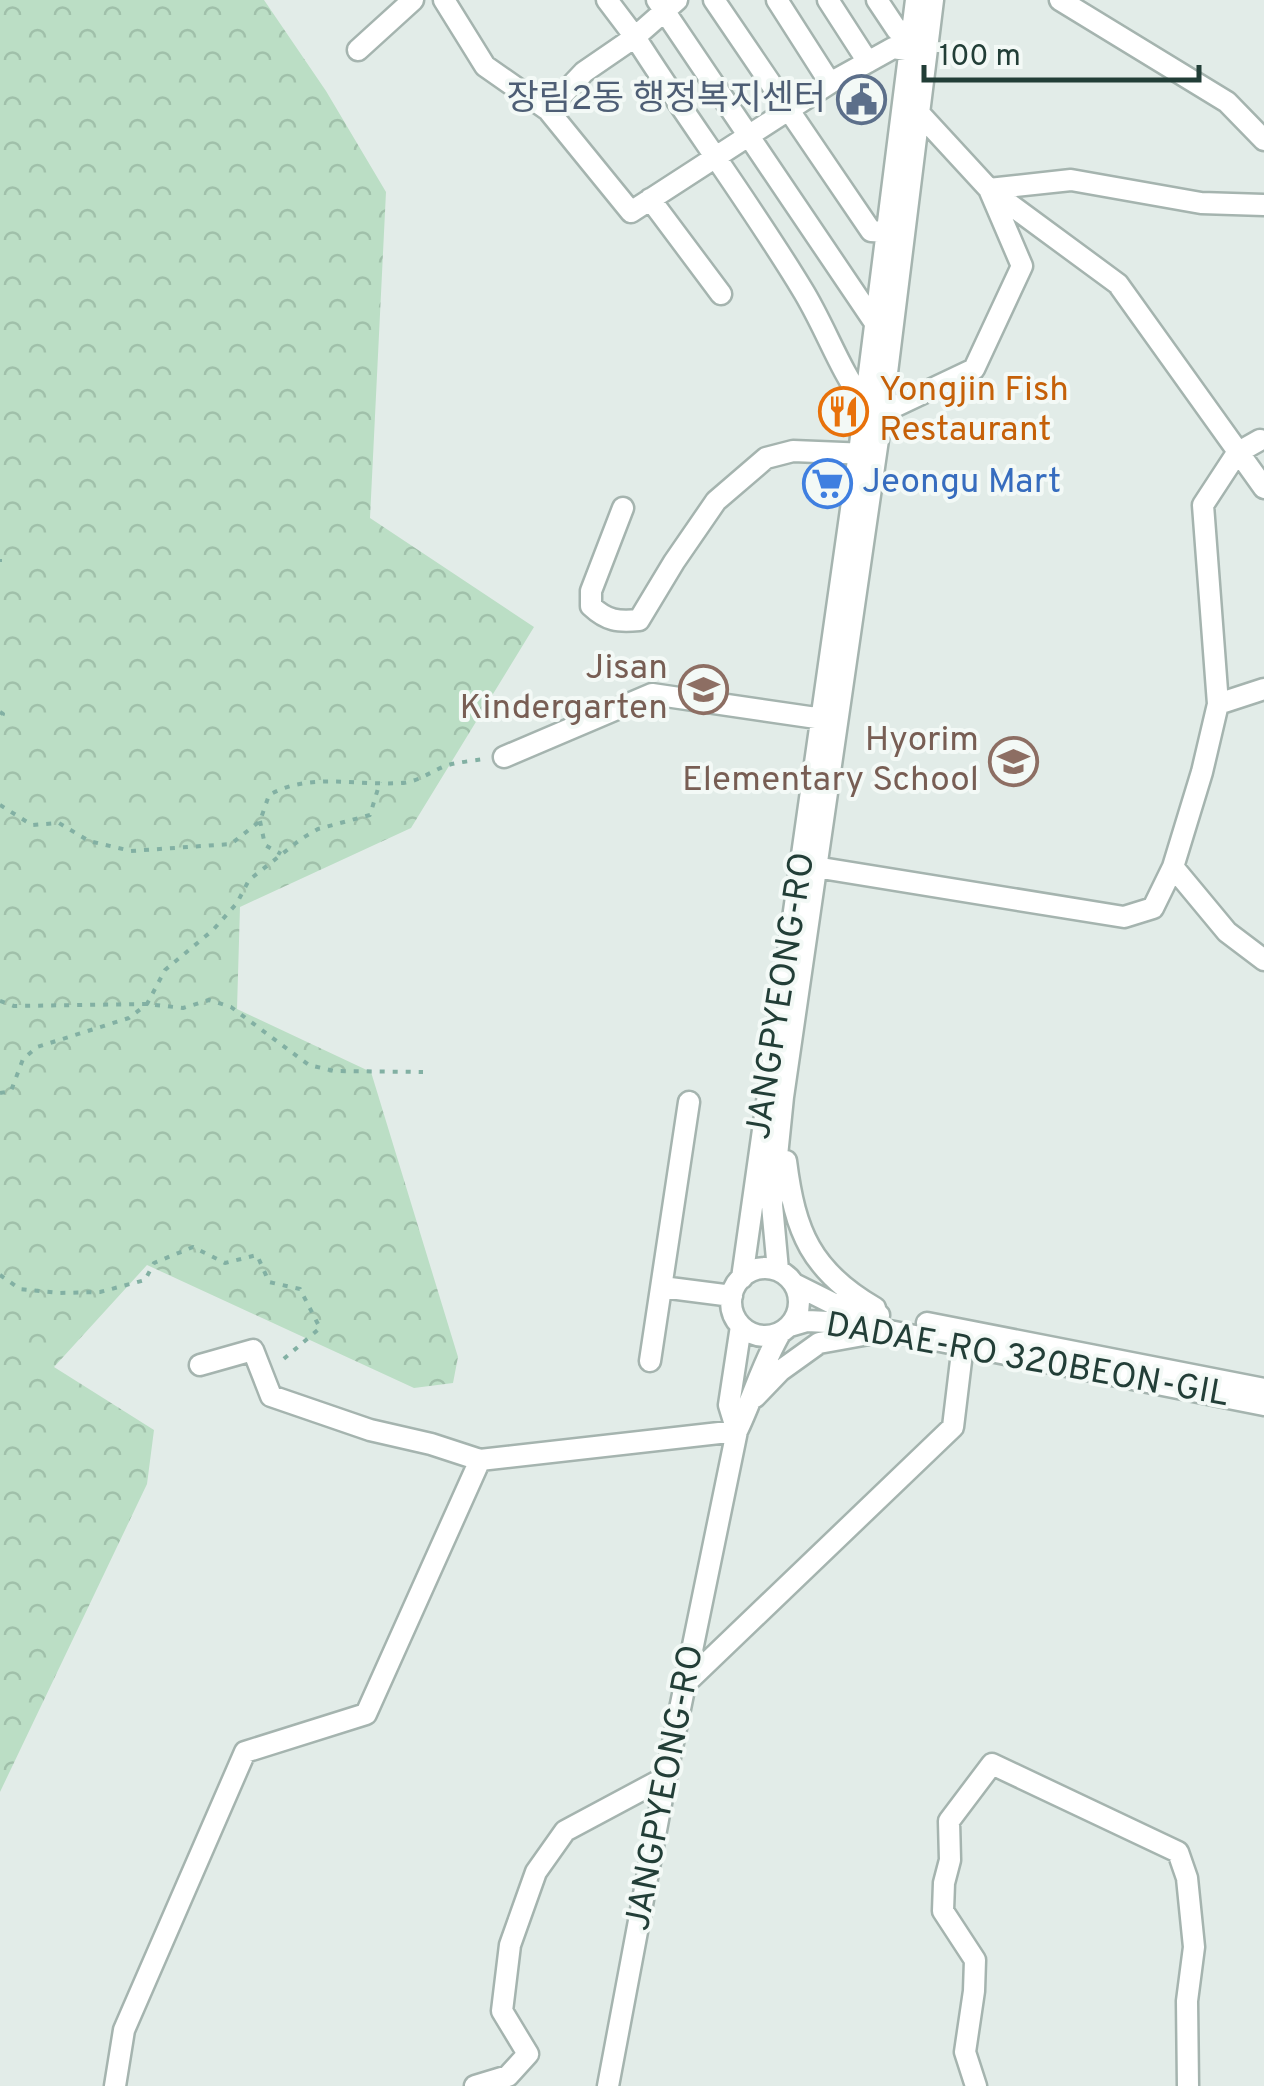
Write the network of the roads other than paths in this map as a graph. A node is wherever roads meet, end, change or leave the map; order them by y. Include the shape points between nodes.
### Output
1 (414, 0) edge
2 (444, 0) edge
3 (607, 0) edge
4 (714, 0) edge
5 (777, 0) edge
6 (828, 0) edge
7 (876, 0) edge
8 (916, 0) edge
9 (934, 0) edge
10 (1060, 0) edge
11 (666, 3) edge
12 (635, 37) junction
13 (916, 45) junction
14 (358, 50) dead end
15 (868, 62) junction
16 (830, 83) junction
17 (548, 110) junction
18 (786, 110) junction
19 (919, 113) junction
20 (748, 135) junction
21 (1264, 140) edge
22 (714, 158) junction
23 (990, 189) junction
24 (650, 199) junction
25 (1264, 205) edge
26 (887, 232) junction
27 (721, 294) dead end
28 (876, 323) junction
29 (874, 404) junction
30 (1260, 440) dead end
31 (1236, 453) junction
32 (867, 454) junction
33 (1264, 488) edge
34 (624, 508) dead end
35 (1264, 688) edge
36 (1218, 704) junction
37 (829, 720) junction
38 (504, 758) road end
39 (811, 866) junction
40 (1173, 867) junction
41 (1264, 960) edge
42 (688, 1102) dead end
43 (779, 1141) junction
44 (778, 1270) junction
45 (796, 1286) junction
46 (662, 1287) junction
47 (737, 1287) junction
48 (889, 1323) junction
49 (741, 1326) junction
50 (786, 1329) junction
51 (962, 1344) junction
52 (650, 1361) dead end
53 (200, 1365) dead end
54 (1264, 1389) edge
55 (751, 1402) junction
56 (1264, 1405) edge
57 (737, 1432) junction
58 (480, 1460) junction
59 (686, 1682) junction
60 (666, 1777) junction
61 (114, 2086) edge
62 (475, 2086) edge
63 (608, 2086) edge
64 (976, 2086) edge
65 (1188, 2086) edge

1 - 14 street
2 - 17 street via 485,66
3 - 12 street
4 - 18 street
5 - 16 street
6 - 15 street
7 - 13 street
8 - 13 street, JANGPYEONG-RO
9 - 13 street, JANGPYEONG-RO
10 - 21 street via 1228,102
11 - 12 street
11 - 20 street
12 - 17 street via 584,72
12 - 22 street
13 - 15 street
13 - 19 street, JANGPYEONG-RO
13 - 26 street, JANGPYEONG-RO
15 - 16 street
16 - 18 street
17 - 24 street via 631,212
18 - 20 street
18 - 26 street via 871,232
19 - 23 street
19 - 29 street, JANGPYEONG-RO
20 - 22 street
20 - 28 street
22 - 24 street
22 - 29 street via 802,288 850,384
23 - 25 street via 1071,180 1201,203
23 - 29 street via 1022,266 974,369 896,406
23 - 31 street via 1118,284
24 - 27 street
26 - 28 street, JANGPYEONG-RO
28 - 29 street, JANGPYEONG-RO
29 - 32 street, JANGPYEONG-RO
30 - 31 street
31 - 33 street
31 - 36 street via 1203,505
32 - 34 street via 793,451 766,458 716,501 639,620 620,622 590,606 590,591
32 - 37 street, JANGPYEONG-RO
35 - 36 street
36 - 40 street
37 - 38 street via 652,694
37 - 39 street, JANGPYEONG-RO
39 - 40 street via 1124,917 1154,908
39 - 43 street, JANGPYEONG-RO
39 - 47 street, JANGPYEONG-RO via 772,1050 749,1241
40 - 41 street via 1227,932
42 - 46 street
43 - 44 street, JANGPYEONG-RO via 772,1206
43 - 48 street via 804,1239 853,1296
44 - 45 street
44 - 47 street via 756,1269
45 - 48 street, DADAE-RO 320BEON-GIL
45 - 50 street via 800,1308
46 - 47 street
46 - 52 street
47 - 49 street via 732,1312
48 - 50 street, DADAE-RO 320BEON-GIL via 825,1321
48 - 51 street, DADAE-RO 320BEON-GIL
48 - 54 street, DADAE-RO 320BEON-GIL
48 - 55 street via 869,1337 819,1343 780,1370
49 - 50 street via 766,1337
49 - 57 street via 728,1405
50 - 55 street via 756,1380
51 - 56 street, DADAE-RO 320BEON-GIL
51 - 59 street via 953,1426
53 - 58 street via 252,1350 272,1396
55 - 57 street
57 - 58 street
57 - 59 street, JANGPYEONG-RO
58 - 61 street via 366,1714 244,1752 124,2030
59 - 60 street, JANGPYEONG-RO
60 - 62 street via 565,1832 536,1872 510,1944 502,2011 528,2054 508,2076
60 - 63 street, JANGPYEONG-RO
64 - 65 street via 966,2052 975,1960 942,1911 949,1821 992,1764 1178,1852 1194,1948

